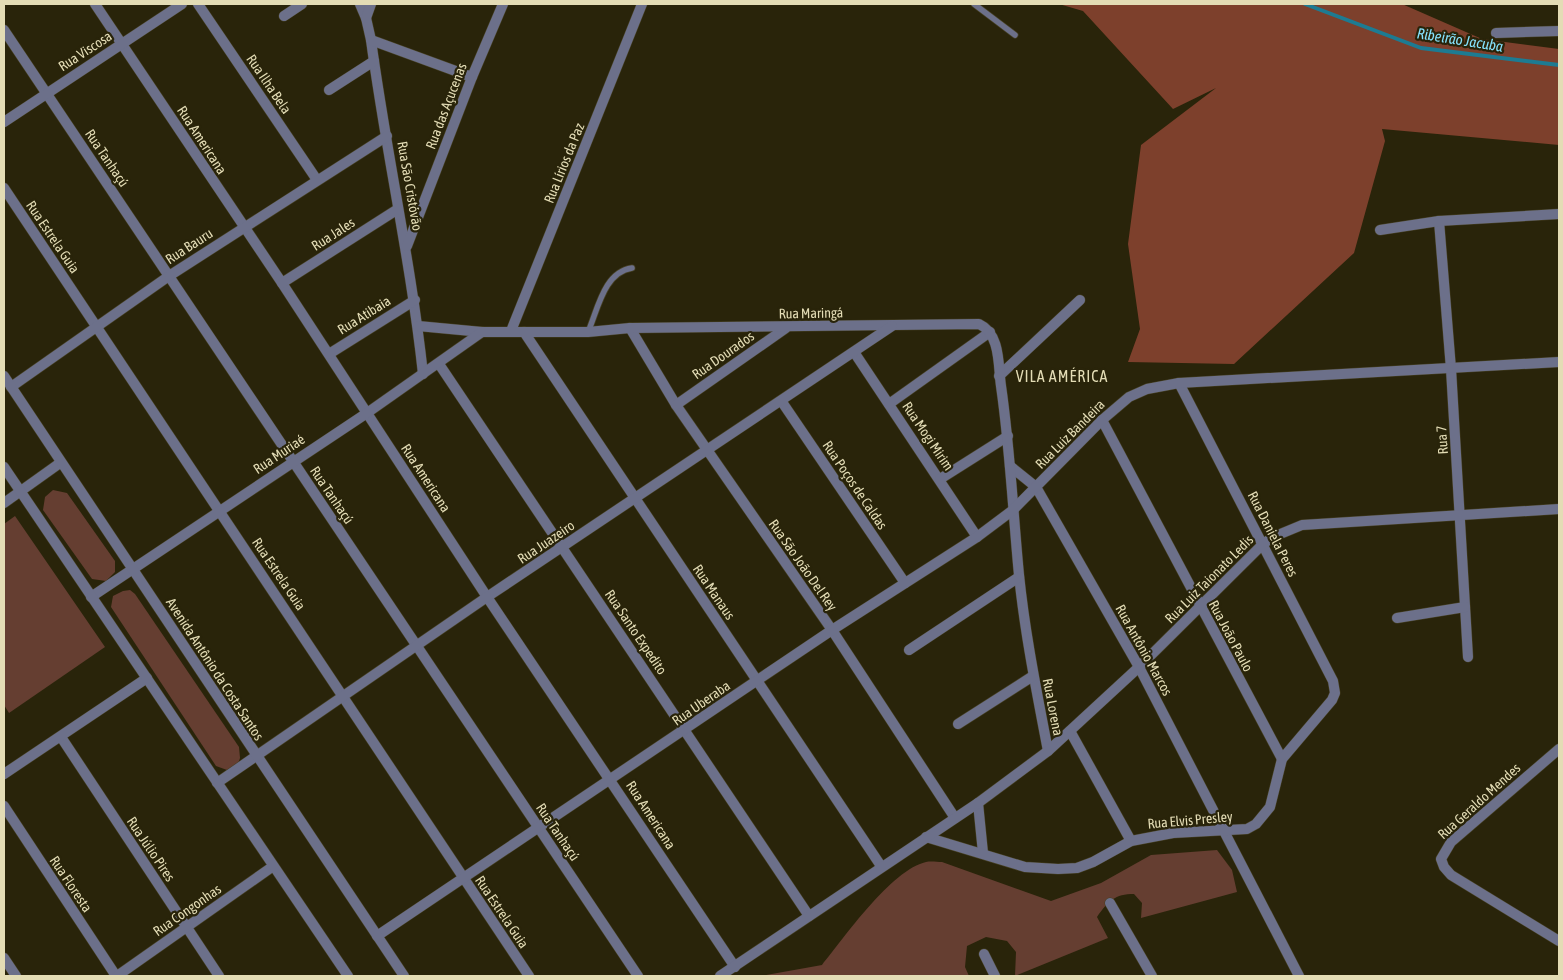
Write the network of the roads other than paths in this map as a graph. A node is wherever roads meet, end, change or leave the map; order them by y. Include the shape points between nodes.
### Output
1 (95, 4) edge
2 (182, 4) edge
3 (198, 4) edge
4 (302, 4) edge
5 (360, 4) edge
6 (371, 4) edge
7 (503, 4) edge
8 (642, 4) edge
9 (974, 4) edge
10 (284, 16) dead end
11 (366, 18) junction
12 (4, 30) edge
13 (1559, 31) edge
14 (1496, 33) dead end
15 (1015, 35) dead end
16 (371, 40) junction
17 (122, 44) junction
18 (374, 61) junction
19 (472, 76) junction
20 (329, 90) dead end
21 (47, 93) junction
22 (4, 122) edge
23 (387, 136) junction
24 (316, 180) junction
25 (4, 188) edge
26 (398, 209) junction
27 (1559, 214) edge
28 (1439, 221) junction
29 (244, 228) junction
30 (1380, 230) dead end
31 (407, 246) junction
32 (632, 268) dead end
33 (169, 276) junction
34 (282, 283) junction
35 (415, 300) junction
36 (1080, 300) dead end
37 (418, 326) junction
38 (893, 326) junction
39 (97, 327) junction
40 (630, 328) junction
41 (786, 328) junction
42 (482, 332) junction
43 (511, 332) junction
44 (524, 332) junction
45 (588, 332) junction
46 (990, 332) junction
47 (854, 352) junction
48 (329, 354) junction
49 (1559, 362) edge
50 (439, 364) junction
51 (1451, 369) junction
52 (423, 374) junction
53 (4, 376) edge
54 (999, 376) junction
55 (1179, 383) junction
56 (11, 387) junction
57 (782, 402) junction
58 (889, 404) junction
59 (676, 405) junction
60 (367, 412) junction
61 (1102, 420) junction
62 (1008, 436) junction
63 (707, 452) junction
64 (293, 461) junction
65 (60, 463) junction
66 (1010, 466) junction
67 (4, 467) edge
68 (940, 479) junction
69 (1036, 487) junction
70 (20, 492) junction
71 (635, 498) junction
72 (4, 503) edge
73 (1559, 509) edge
74 (220, 510) junction
75 (1013, 510) junction
76 (1460, 515) junction
77 (977, 536) junction
78 (1263, 544) junction
79 (562, 547) junction
80 (132, 569) junction
81 (1019, 577) junction
82 (905, 583) junction
83 (90, 596) junction
84 (487, 598) junction
85 (1200, 607) junction
86 (1465, 607) junction
87 (1398, 618) dead end
88 (832, 630) junction
89 (416, 646) junction
90 (909, 650) dead end
91 (1468, 657) dead end
92 (1139, 667) junction
93 (1033, 676) junction
94 (147, 678) junction
95 (757, 680) junction
96 (344, 696) junction
97 (1332, 700) joint
98 (958, 724) dead end
99 (685, 730) junction
100 (1070, 731) junction
101 (61, 738) junction
102 (1559, 749) edge
103 (1048, 751) junction
104 (256, 755) junction
105 (1282, 759) junction
106 (4, 774) edge
107 (612, 780) junction
108 (217, 783) junction
109 (978, 802) junction
110 (4, 806) edge
111 (955, 818) junction
112 (540, 829) junction
113 (1221, 829) junction
114 (926, 836) junction
115 (1131, 841) junction
116 (983, 853) junction
117 (881, 866) junction
118 (272, 867) junction
119 (464, 878) junction
120 (1110, 903) dead end
121 (810, 916) junction
122 (186, 927) junction
123 (376, 936) junction
124 (1559, 941) edge
125 (984, 954) dead end
126 (4, 958) edge
127 (735, 966) junction
128 (16, 976) edge
129 (117, 976) edge
130 (219, 976) edge
131 (348, 976) edge
132 (404, 976) edge
133 (529, 976) edge
134 (638, 976) edge
135 (720, 976) edge
136 (995, 976) edge
137 (1152, 976) edge
138 (1299, 976) edge

1 - 17 street, Rua Americana
2 - 17 street, Rua Viscosa
3 - 24 street, Rua Ilha Bela
4 - 10 street
5 - 11 street, Rua São Cristóvão
6 - 11 street
7 - 19 street, Rua das Açucenas
8 - 43 street, Rua Lírios da Paz
9 - 15 lane
11 - 16 street, Rua São Cristóvão
12 - 21 street, Rua Tanhaçú
13 - 14 street
16 - 18 street, Rua São Cristóvão
16 - 19 street
17 - 21 street, Rua Viscosa
17 - 29 street, Rua Americana
18 - 20 street
18 - 23 street, Rua São Cristóvão
19 - 31 street, Rua das Açucenas
21 - 22 street, Rua Viscosa
21 - 33 street, Rua Tanhaçú
23 - 24 street, Rua Bauru
23 - 26 street, Rua São Cristóvão
24 - 29 street, Rua Bauru
25 - 39 street, Rua Estrela Guia
26 - 31 street, Rua São Cristóvão
26 - 34 street, Rua Jales
27 - 28 street
28 - 30 street
28 - 51 street, Rua 7
29 - 33 street, Rua Bauru
29 - 34 street, Rua Americana
31 - 35 street, Rua São Cristóvão
32 - 45 lane via 618,272 609,281
33 - 39 street, Rua Bauru
33 - 64 street, Rua Tanhaçú
34 - 48 street, Rua Americana
35 - 37 street, Rua São Cristóvão
35 - 48 street, Rua Atibaia
36 - 54 street
37 - 42 street
37 - 52 street, Rua São Cristóvão
38 - 41 street, Rua Maringá
38 - 46 street, Rua Maringá via 980,324
38 - 47 street, Rua Juazeiro
39 - 56 street, Rua Bauru
39 - 74 street, Rua Estrela Guia
40 - 41 street, Rua Maringá
40 - 45 street
40 - 59 street, Rua São João Del Rey
41 - 59 street, Rua Dourados
42 - 43 street
42 - 50 street, Rua Muriaé
43 - 44 street
44 - 45 street
44 - 71 street, Rua Manaus
46 - 54 street, Rua Lorena via 995,340
46 - 58 street
47 - 57 street, Rua Juazeiro
47 - 58 street, Rua Mogi Mirim
48 - 60 street, Rua Americana
49 - 51 street
50 - 52 street, Rua Muriaé
50 - 79 street, Rua Santo Expedito
51 - 55 street
51 - 76 street, Rua 7
52 - 60 street, Rua Muriaé
53 - 56 street, Avenida Antônio da Costa Santos
54 - 62 street, Rua Lorena
55 - 61 street, Rua Luiz Bandeira via 1136,393
55 - 78 street, Rua Daniela Peres
56 - 65 street, Avenida Antônio da Costa Santos
57 - 63 street, Rua Juazeiro
57 - 82 street, Rua Poços de Caldas
58 - 68 street, Rua Mogi Mirim
59 - 63 street, Rua São João Del Rey
60 - 64 street, Rua Muriaé
60 - 84 street, Rua Americana
61 - 69 street, Rua Luiz Bandeira
61 - 85 street, Rua João Paulo
62 - 66 street, Rua Lorena
62 - 68 street
63 - 71 street, Rua Juazeiro
63 - 88 street, Rua São João Del Rey
64 - 74 street, Rua Muriaé
64 - 89 street, Rua Tanhaçú
65 - 70 street
65 - 80 street, Avenida Antônio da Costa Santos
66 - 69 street
66 - 75 street, Rua Lorena
67 - 70 street
68 - 77 street, Rua Mogi Mirim
69 - 75 street, Rua Uberaba
69 - 92 street, Rua Antônio Marcos
70 - 72 street
70 - 83 street
71 - 79 street, Rua Juazeiro
71 - 95 street, Rua Manaus
73 - 76 street, Rua Luiz Taionato Ledis
74 - 80 street, Rua Muriaé
74 - 96 street, Rua Estrela Guia
75 - 77 street, Rua Uberaba
75 - 81 street, Rua Lorena
76 - 78 street, Rua Luiz Taionato Ledis via 1302,525
76 - 86 street, Rua 7
77 - 82 street, Rua Uberaba
78 - 85 street, Rua Luiz Taionato Ledis
78 - 97 street, Rua Daniela Peres via 1333,681 1335,693
79 - 84 street, Rua Juazeiro
79 - 99 street, Rua Santo Expedito
80 - 83 street, Rua Muriaé
80 - 104 street, Avenida Antônio da Costa Santos
81 - 90 street
81 - 93 street, Rua Lorena
82 - 88 street, Rua Uberaba
83 - 94 street
84 - 89 street, Rua Juazeiro
84 - 107 street, Rua Americana
85 - 92 street, Rua Luiz Taionato Ledis
85 - 105 street, Rua João Paulo
86 - 87 street
86 - 91 street, Rua 7
88 - 95 street, Rua Uberaba
88 - 111 street, Rua São João Del Rey
89 - 96 street, Rua Juazeiro
89 - 112 street, Rua Tanhaçú
92 - 100 street, Rua Luiz Taionato Ledis
92 - 113 street, Rua Antônio Marcos
93 - 98 street
93 - 103 street, Rua Lorena
94 - 101 street
94 - 108 street
95 - 99 street, Rua Uberaba
95 - 117 street, Rua Manaus
96 - 104 street, Rua Juazeiro
96 - 119 street, Rua Estrela Guia
97 - 105 street, Rua Elvis Presley
99 - 107 street, Rua Uberaba
99 - 121 street, Rua Santo Expedito
100 - 103 street, Rua Luiz Taionato Ledis
100 - 115 street
101 - 106 street
101 - 122 street, Rua Júlio Pires
102 - 124 street, Rua Geraldo Mendes via 1451,842 1441,859 1451,874
103 - 109 street, Rua Lorena
104 - 108 street, Rua Juazeiro
104 - 123 street, Avenida Antônio da Costa Santos
105 - 113 street, Rua Elvis Presley via 1275,795 1263,817 1247,829
107 - 112 street, Rua Uberaba
107 - 127 street, Rua Americana
108 - 118 street
109 - 111 street, Rua Lorena
109 - 116 street
110 - 129 street, Rua Floresta
111 - 114 street, Rua Lorena
112 - 119 street, Rua Uberaba
112 - 134 street, Rua Tanhaçú
113 - 115 street, Rua Elvis Presley
113 - 138 street, Rua Antônio Marcos
114 - 116 street, Rua Elvis Presley
114 - 117 street, Rua Lorena
115 - 116 street, Rua Elvis Presley via 1077,868 1025,867
117 - 121 street, Rua Lorena
118 - 122 street, Rua Congonhas
118 - 131 street
119 - 123 street, Rua Uberaba
119 - 133 street, Rua Estrela Guia
120 - 137 street
121 - 127 street, Rua Lorena
122 - 129 street, Rua Congonhas
122 - 130 street, Rua Júlio Pires
123 - 132 street, Avenida Antônio da Costa Santos
125 - 136 street
126 - 128 street
127 - 135 street, Rua Lorena

